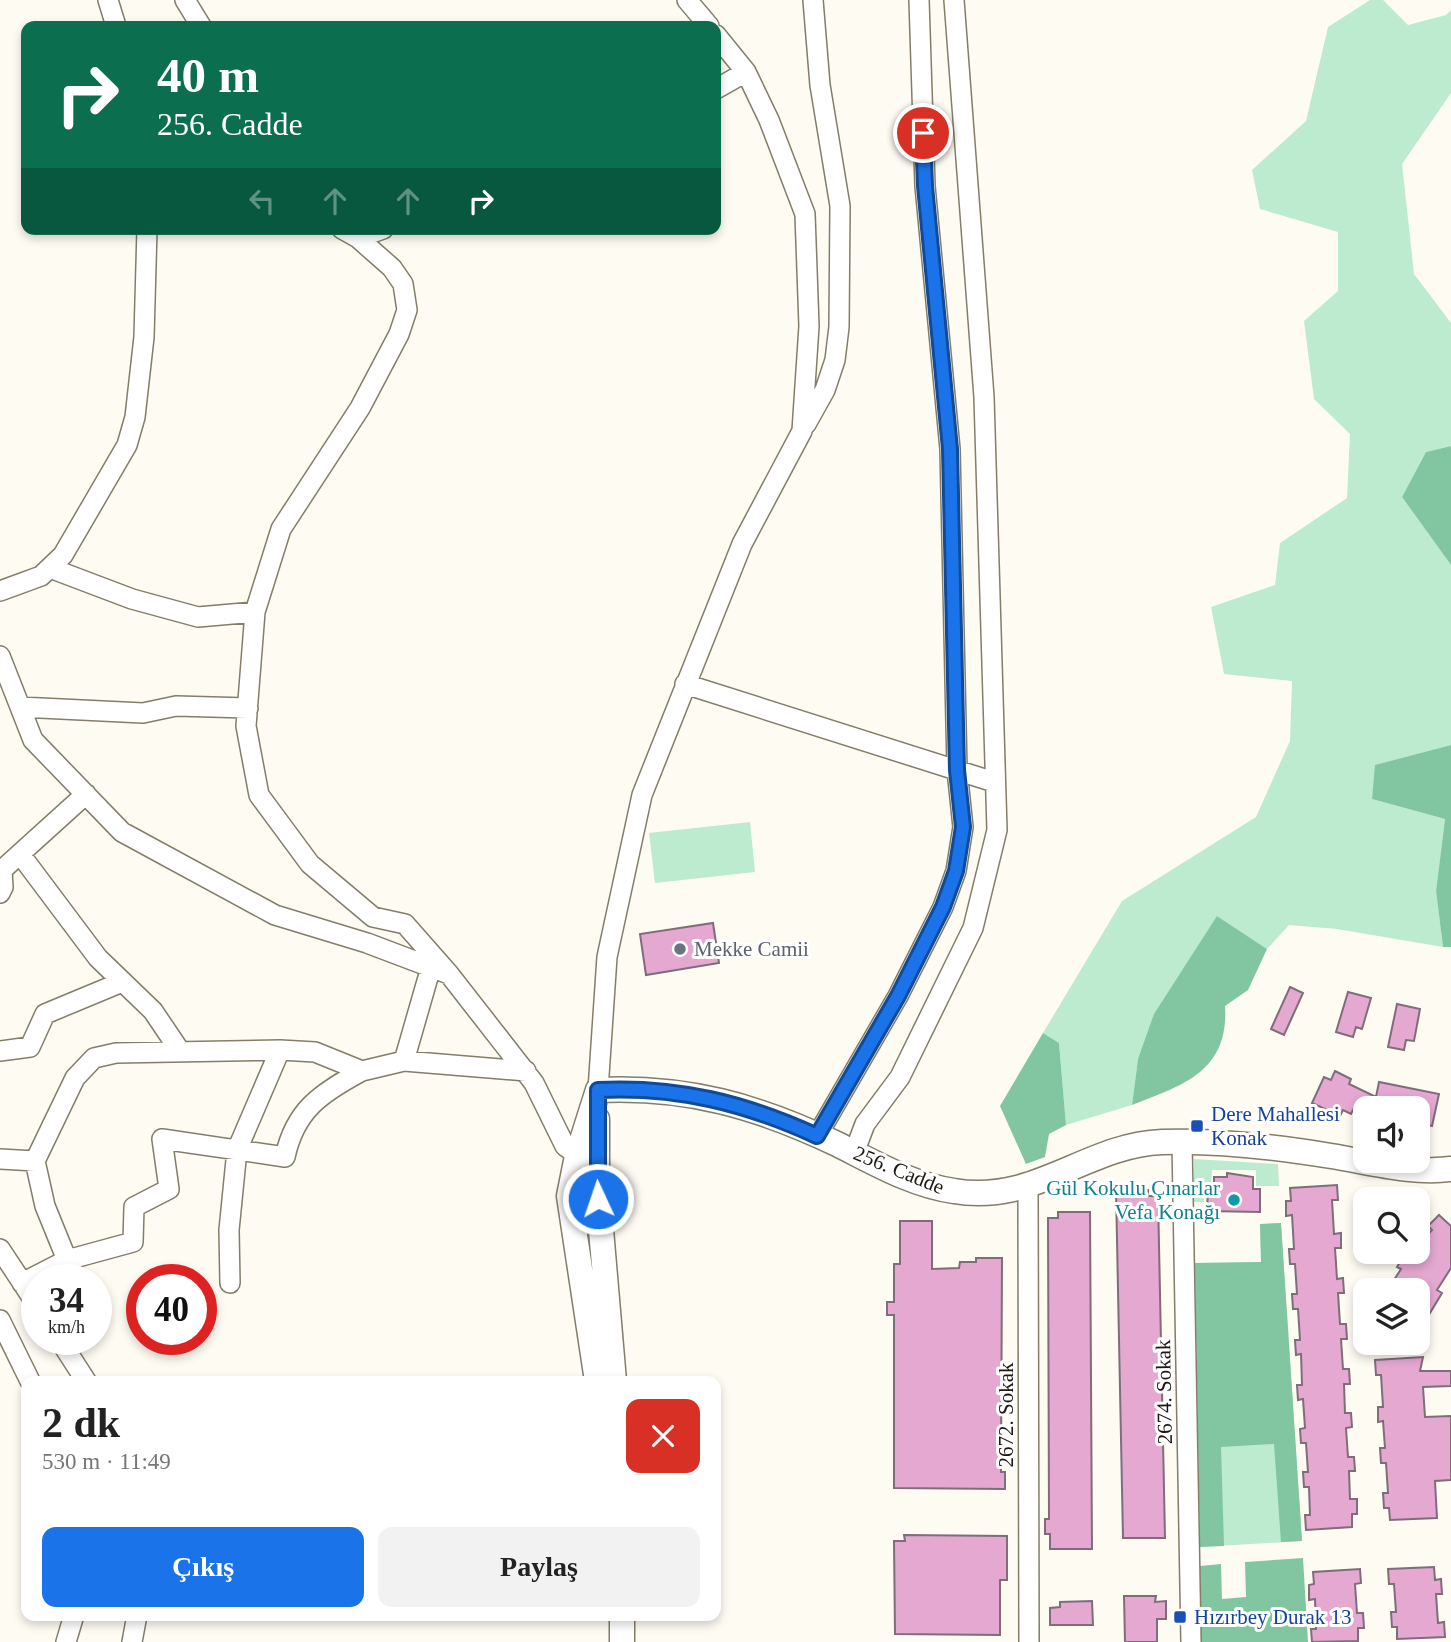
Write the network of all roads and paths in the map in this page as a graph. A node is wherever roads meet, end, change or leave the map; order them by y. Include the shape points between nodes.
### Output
1 (108, 0) edge
2 (185, 0) edge
3 (687, 0) edge
4 (813, 0) edge
5 (919, 0) edge
6 (954, 0) edge
7 (114, 21) edge
8 (198, 21) edge
9 (705, 21) edge
10 (721, 41) edge
11 (746, 72) junction
12 (721, 86) edge
13 (147, 235) edge
14 (351, 235) edge
15 (802, 431) junction
16 (50, 568) junction
17 (0, 592) edge
18 (255, 612) junction
19 (0, 656) edge
20 (5, 679) edge
21 (685, 684) junction
22 (20, 707) junction
23 (248, 708) junction
24 (957, 770) junction
25 (995, 782) junction
26 (86, 794) junction
27 (20, 854) junction
28 (0, 893) edge
29 (440, 971) junction
30 (122, 982) junction
31 (280, 1050) junction
32 (0, 1051) edge
33 (180, 1051) junction
34 (404, 1061) junction
35 (362, 1071) junction
36 (526, 1071) junction
37 (598, 1090) junction
38 (817, 1136) junction
39 (1182, 1142) junction
40 (237, 1150) junction
41 (854, 1153) junction
42 (0, 1159) edge
43 (587, 1160) junction
44 (35, 1161) junction
45 (1451, 1169) edge
46 (1028, 1187) junction
47 (0, 1249) edge
48 (67, 1260) junction
49 (59, 1264) edge
50 (21, 1281) edge
51 (230, 1283) dead end
52 (0, 1320) edge
53 (602, 1334) junction
54 (69, 1355) edge
55 (28, 1376) edge
56 (83, 1376) edge
57 (598, 1376) edge
58 (613, 1376) edge
59 (72, 1621) edge
60 (136, 1621) edge
61 (604, 1621) edge
62 (622, 1621) edge
63 (66, 1642) edge
64 (132, 1642) edge
65 (605, 1642) edge
66 (622, 1642) edge
67 (1029, 1642) edge
68 (1191, 1642) edge

1 - 7 street
2 - 8 street
3 - 9 street
4 - 15 street via 820,85 840,206 839,327 825,390
5 - 24 street via 925,186 950,449
6 - 25 street via 984,397
10 - 11 street
11 - 12 street
11 - 15 street via 805,214 809,326
13 - 16 street via 144,337 135,417 127,445 63,555
14 - 18 street via 392,268 404,284 407,310 400,334 360,408 281,529
15 - 21 street via 742,544
16 - 17 street
16 - 18 street via 132,599 198,617
18 - 23 street
19 - 20 street
20 - 22 street
21 - 24 street
21 - 37 street via 642,795 610,943
22 - 23 street via 143,713 176,706
22 - 26 street via 33,740
23 - 29 street via 246,726 259,795 310,864 373,917 405,924
24 - 25 street
24 - 38 street via 963,827 950,889 898,996
25 - 41 street via 997,830 973,928 900,1077 865,1124
26 - 27 street
26 - 29 street via 122,832 275,915
27 - 28 street via 2,870
27 - 30 street via 98,958
29 - 34 street
29 - 36 street
30 - 32 street via 45,1014 30,1047
30 - 33 street via 153,1011
31 - 33 street
31 - 35 street via 315,1052
31 - 40 street
33 - 44 street via 94,1058 75,1078
34 - 35 street
34 - 36 street
35 - 40 street via 322,1092 290,1133 285,1157
36 - 43 street via 556,1133
37 - 38 street, 256. Cadde via 648,1089 706,1096
37 - 43 street
38 - 41 street, 256. Cadde
39 - 45 street, 256. Cadde via 1274,1148 1412,1169
39 - 46 street, 256. Cadde via 1130,1146
39 - 68 street, 2674. Sokak
40 - 48 street via 162,1139 169,1189 134,1207 132,1242
40 - 51 street via 229,1230
41 - 46 street, 256. Cadde via 909,1179 954,1191 990,1194
42 - 44 street
43 - 53 street via 569,1205
44 - 48 street
46 - 67 street, 2672. Sokak
47 - 50 street
48 - 49 street
52 - 55 street
53 - 57 street
53 - 58 street
54 - 56 street
59 - 63 street
60 - 64 street
61 - 65 street
62 - 66 street

